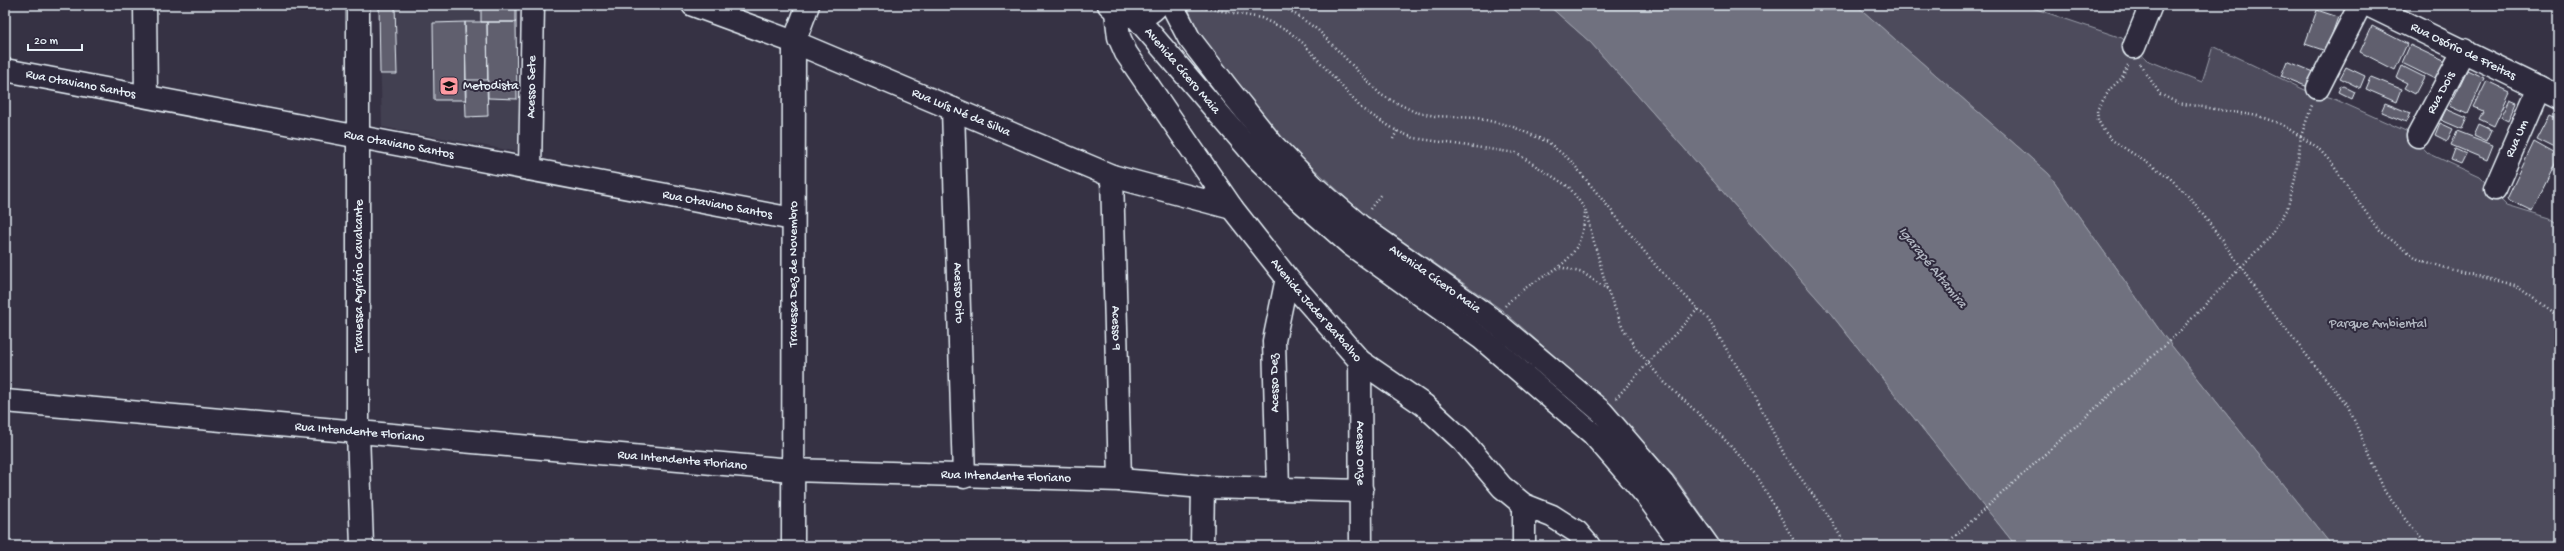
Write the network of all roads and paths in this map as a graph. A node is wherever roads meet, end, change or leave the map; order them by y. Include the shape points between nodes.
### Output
1 (145, 5) edge
2 (358, 5) edge
3 (533, 5) edge
4 (693, 5) edge
5 (808, 5) edge
6 (1158, 5) edge
7 (1172, 5) edge
8 (1190, 5) edge
9 (1282, 5) edge
10 (2151, 5) edge
11 (2360, 5) edge
12 (2368, 5) edge
13 (1120, 11) edge
14 (794, 42) junction
15 (2134, 48) junction
16 (2464, 50) junction
17 (5, 70) edge
18 (2318, 88) joint
19 (2539, 88) junction
20 (146, 96) junction
21 (2559, 98) edge
22 (953, 109) junction
23 (1397, 131) junction
24 (2300, 136) junction
25 (2418, 136) dead end
26 (359, 138) junction
27 (1393, 139) dead end
28 (530, 169) junction
29 (1112, 176) junction
30 (2495, 189) dead end
31 (1232, 208) junction
32 (1585, 209) junction
33 (793, 219) junction
34 (1560, 267) junction
35 (2242, 268) junction
36 (1286, 278) junction
37 (1607, 289) junction
38 (1698, 309) junction
39 (2559, 316) edge
40 (1493, 320) junction
41 (1360, 361) junction
42 (1648, 363) junction
43 (5, 401) edge
44 (1602, 412) junction
45 (358, 433) junction
46 (792, 470) junction
47 (964, 477) junction
48 (1120, 480) junction
49 (1203, 487) junction
50 (1278, 489) junction
51 (1362, 491) junction
52 (1524, 505) junction
53 (362, 546) edge
54 (793, 546) edge
55 (1202, 546) edge
56 (1361, 546) edge
57 (1524, 546) edge
58 (1588, 546) edge
59 (1683, 546) edge
60 (1708, 546) edge
61 (1797, 546) edge
62 (1846, 546) edge
63 (1944, 546) edge
64 (2427, 546) edge

1 - 20 street
2 - 26 street, Travessa Agrário Cavalcante
3 - 28 street, Acesso Sete
4 - 14 street, Rua Luís Né da Silva
5 - 14 street, Travessa Dez de Novembro
6 - 13 street via 1146,15
7 - 40 street, Avenida Cícero Maia via 1189,38 1229,90 1273,145 1313,186 1360,226
8 - 23 path via 1261,18 1287,30 1303,43 1362,109
9 - 38 path via 1318,30 1381,95 1415,112 1435,116 1477,118 1511,126 1548,142 1571,161 1657,267
10 - 15 street
11 - 18 street
12 - 16 street, Rua Osório de Freitas
13 - 31 street, Avenida Jader Barbalho via 1119,37 1126,53
13 - 59 street, Avenida Cícero Maia via 1257,158 1301,201 1350,244 1481,338 1593,434 1646,495
14 - 22 street, Rua Luís Né da Silva
14 - 33 street, Travessa Dez de Novembro
15 - 24 path via 2160,94 2178,103 2258,116 2281,124
15 - 35 path via 2121,79 2102,100 2097,110 2098,120 2112,140 2169,177 2193,201
16 - 19 street, Rua Osório de Freitas
16 - 25 street, Rua Dois
17 - 20 street, Rua Otaviano Santos
18 - 24 path
19 - 21 street, Rua Osório de Freitas
19 - 30 street, Rua Um
20 - 26 street, Rua Otaviano Santos
22 - 29 street, Rua Luís Né da Silva
22 - 47 street, Acesso Oito
23 - 27 path
23 - 32 path via 1414,138 1516,153 1569,187
24 - 35 path via 2295,179 2287,210 2268,239
24 - 39 path via 2317,147 2330,161 2379,231 2398,246 2418,259 2515,285
26 - 28 street, Rua Otaviano Santos
26 - 45 street, Travessa Agrário Cavalcante
28 - 33 street, Rua Otaviano Santos
29 - 31 street, Rua Luís Né da Silva
29 - 48 street, Acesso 9
31 - 36 street, Avenida Jader Barbalho
32 - 34 path via 1584,231 1579,245
32 - 37 path
33 - 46 street, Travessa Dez de Novembro
34 - 37 path via 1583,272
34 - 40 path via 1513,298
35 - 63 path via 2178,333
35 - 64 path via 2289,336 2348,406 2385,492
36 - 41 street, Avenida Jader Barbalho
36 - 50 street, Acesso Dez via 1274,341
37 - 42 path via 1623,328
38 - 42 path
38 - 62 path via 1708,319 1754,394 1786,458 1830,518
40 - 44 street, Avenida Cícero Maia
41 - 51 street, Acesso Onze
41 - 52 street, Avenida Jader Barbalho via 1424,405 1463,441 1502,486
42 - 44 path
42 - 61 path via 1756,474
43 - 45 street, Rua Intendente Floriano
44 - 60 street, Avenida Cícero Maia via 1663,483
45 - 46 street, Rua Intendente Floriano
45 - 53 street, Travessa Agrário Cavalcante
46 - 47 street, Rua Intendente Floriano
46 - 54 street, Travessa Dez de Novembro
47 - 48 street, Rua Intendente Floriano
48 - 49 street, Rua Intendente Floriano
49 - 50 street, Rua Intendente Floriano
49 - 55 street
50 - 51 street, Rua Intendente Floriano
51 - 56 street, Acesso Onze
52 - 57 street
52 - 58 street, Avenida Jader Barbalho via 1552,516 1577,532

